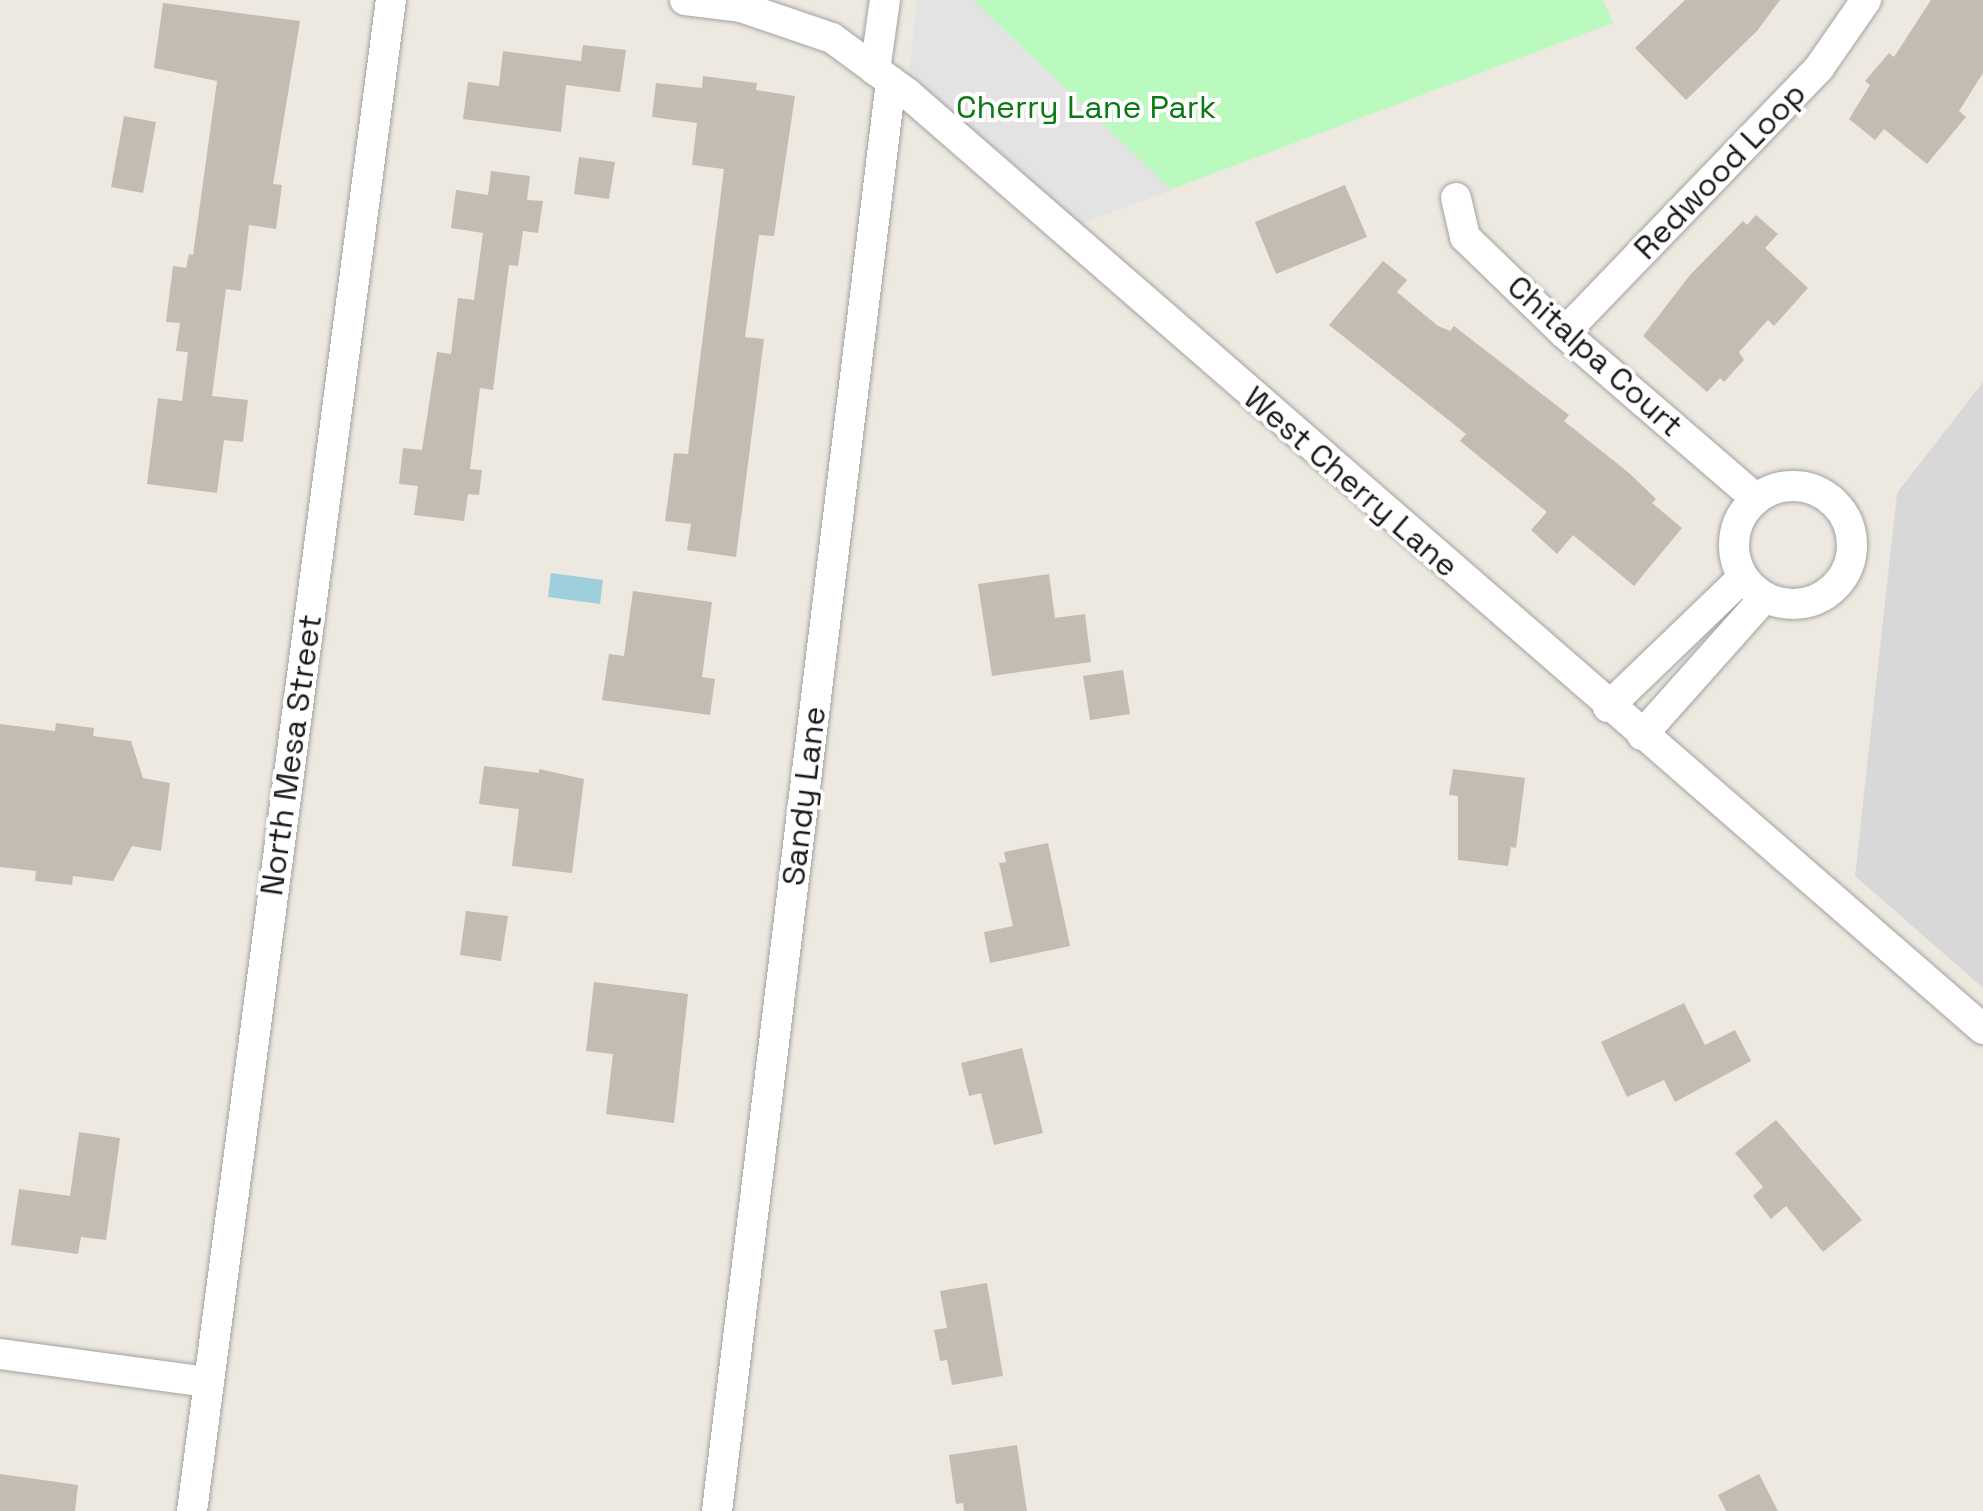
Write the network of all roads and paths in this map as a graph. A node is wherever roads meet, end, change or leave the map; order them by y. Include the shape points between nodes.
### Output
1 (391, 0) edge
2 (686, 0) edge
3 (885, 0) edge
4 (1866, 0) edge
5 (883, 76) junction
6 (1456, 198) dead end
7 (1564, 333) junction
8 (1756, 499) junction
9 (1752, 588) junction
10 (1608, 706) junction
11 (1642, 735) junction
12 (1983, 1029) edge
13 (0, 1354) edge
14 (208, 1382) junction
15 (192, 1511) edge
16 (718, 1511) edge

1 - 14 street, North Mesa Street
2 - 5 street, West Cherry Lane via 797,24 832,38
3 - 5 street, Sandy Lane
4 - 7 street, Redwood Loop via 1819,68
5 - 10 street, West Cherry Lane
5 - 16 street, Sandy Lane
6 - 7 street, Chitalpa Court via 1465,236
7 - 8 street, Chitalpa Court
8 - 9 street via 1734,539
8 - 9 street via 1776,488 1822,493 1851,528 1853,552 1831,592 1810,602 1787,605
9 - 10 street
9 - 11 street
10 - 11 street, West Cherry Lane
11 - 12 street, West Cherry Lane
13 - 14 street
14 - 15 street, North Mesa Street

